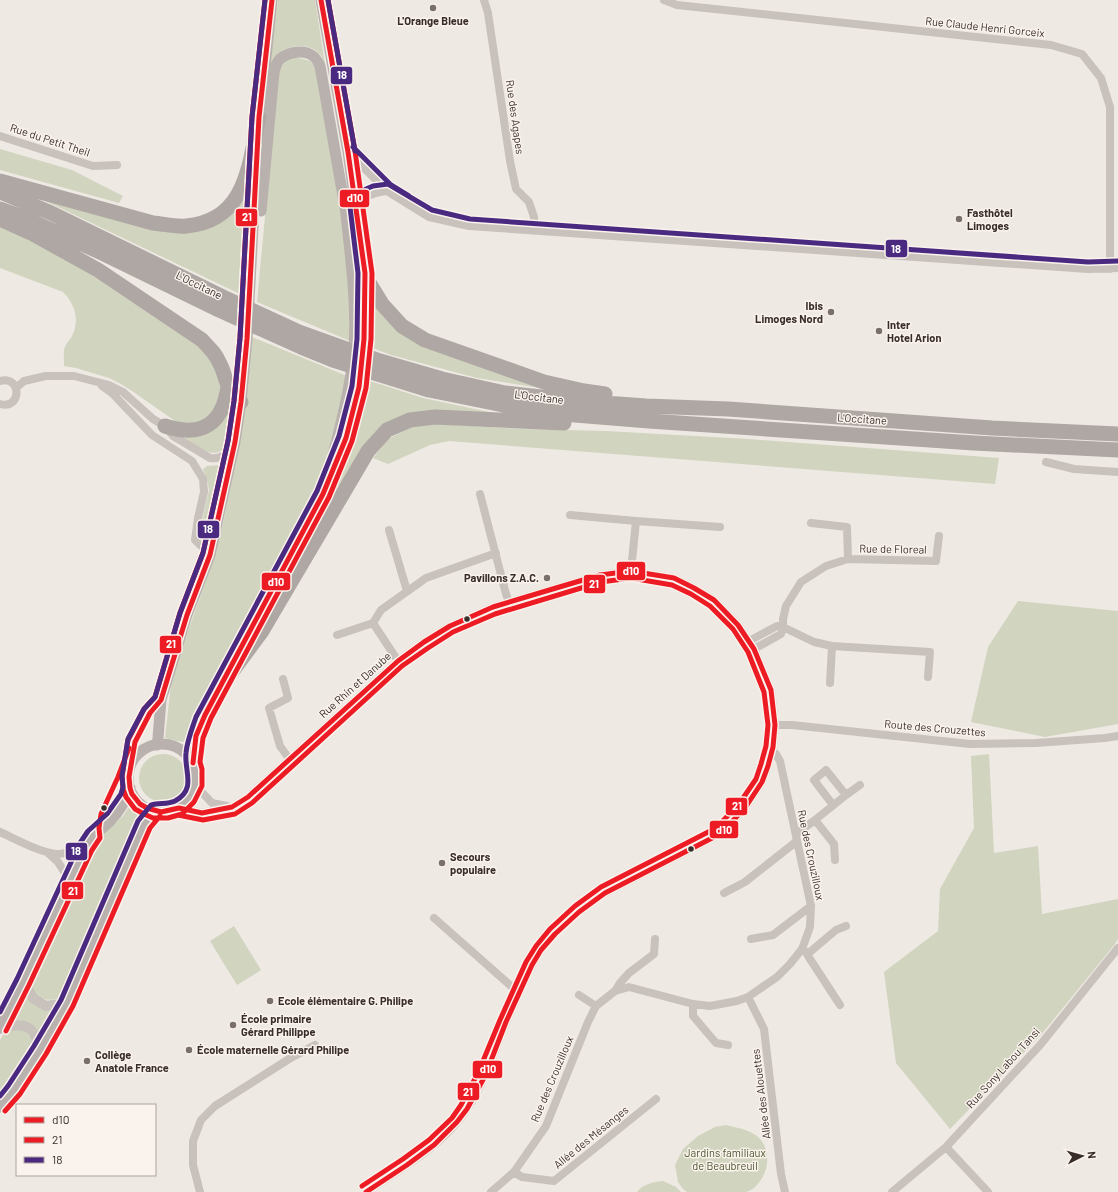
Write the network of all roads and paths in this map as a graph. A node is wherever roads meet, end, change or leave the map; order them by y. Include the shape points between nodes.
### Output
1 (272, 0) edge
2 (322, 0) edge
3 (484, 0) edge
4 (664, 0) edge
5 (326, 29) junction
6 (259, 117) junction
7 (0, 136) edge
8 (348, 152) junction
9 (117, 165) dead end
10 (0, 181) edge
11 (388, 191) junction
12 (0, 192) edge
13 (357, 208) junction
14 (0, 209) edge
15 (346, 213) junction
16 (0, 219) edge
17 (534, 231) junction
18 (1114, 269) edge
19 (366, 273) junction
20 (221, 303) junction
21 (265, 324) junction
22 (247, 339) junction
23 (378, 368) junction
24 (0, 381) edge
25 (94, 381) junction
26 (228, 386) junction
27 (16, 388) junction
28 (241, 402) junction
29 (0, 404) edge
30 (646, 406) junction
31 (649, 421) junction
32 (165, 426) junction
33 (1118, 434) edge
34 (235, 442) junction
35 (1118, 450) edge
36 (1046, 462) dead end
37 (1118, 472) edge
38 (323, 494) junction
39 (480, 494) dead end
40 (570, 515) dead end
41 (636, 521) junction
42 (811, 523) dead end
43 (720, 527) dead end
44 (389, 530) dead end
45 (939, 536) dead end
46 (496, 553) junction
47 (210, 555) junction
48 (848, 559) junction
49 (631, 572) junction
50 (407, 591) junction
51 (509, 602) junction
52 (373, 623) junction
53 (783, 627) junction
54 (337, 635) dead end
55 (749, 641) junction
56 (832, 646) junction
57 (754, 649) junction
58 (398, 661) junction
59 (928, 676) dead end
60 (283, 679) dead end
61 (830, 683) dead end
62 (220, 688) junction
63 (775, 725) junction
64 (1118, 736) edge
65 (157, 745) junction
66 (772, 750) junction
67 (290, 760) junction
68 (192, 763) junction
69 (195, 785) junction
70 (860, 785) dead end
71 (130, 788) junction
72 (846, 795) junction
73 (833, 805) junction
74 (232, 807) junction
75 (179, 808) junction
76 (155, 811) junction
77 (815, 820) junction
78 (0, 832) edge
79 (796, 837) junction
80 (86, 846) junction
81 (48, 853) junction
82 (835, 860) dead end
83 (70, 881) junction
84 (724, 893) dead end
85 (810, 906) junction
86 (434, 918) dead end
87 (846, 926) dead end
88 (655, 939) dead end
89 (751, 939) dead end
90 (1118, 948) edge
91 (804, 950) junction
92 (24, 982) junction
93 (520, 990) junction
94 (616, 991) junction
95 (579, 995) dead end
96 (748, 997) junction
97 (67, 1003) junction
98 (693, 1004) junction
99 (840, 1005) dead end
100 (596, 1006) junction
101 (0, 1029) edge
102 (315, 1045) dead end
103 (728, 1045) dead end
104 (40, 1050) junction
105 (656, 1099) dead end
106 (0, 1107) edge
107 (946, 1147) junction
108 (514, 1172) junction
109 (200, 1192) edge
110 (366, 1192) edge
111 (491, 1192) edge
112 (785, 1192) edge
113 (892, 1192) edge
114 (988, 1192) edge

1 - 6 main road
2 - 5 main road
3 - 17 street, Rue des Agapes via 516,189 528,202 534,217
4 - 18 street, Rue Claude Henri Gorceix via 677,5 1051,45 1082,54 1102,78 1110,107
5 - 8 main road
5 - 15 main road
6 - 10 highway via 248,171 232,206 207,222 197,225 153,223
6 - 22 main road
7 - 9 street, Rue du Petit Theil via 93,166
8 - 11 street
8 - 13 main road
11 - 13 street via 375,192
11 - 17 street via 429,217 469,226
12 - 20 highway, L'Occitane via 49,212
13 - 19 main road
14 - 20 highway, L'Occitane
15 - 22 main road via 320,66 308,53 296,52 275,65
15 - 38 main road via 353,288 354,349 345,411
16 - 26 highway via 98,270 202,340 217,358
17 - 18 street via 1081,269
19 - 30 highway via 382,304 402,326 425,340 544,382 629,398
19 - 38 main road via 364,339 359,387 346,438
20 - 21 highway, L'Occitane
21 - 23 highway, L'Occitane via 333,344
21 - 23 highway, L'Occitane via 333,360
22 - 28 main road
23 - 30 highway, L'Occitane via 505,392
23 - 31 highway, L'Occitane via 429,390 510,406
24 - 27 street via 6,380
25 - 27 street via 74,376 46,376 24,381
25 - 32 street via 109,384 123,392 153,419
25 - 47 street via 112,393 152,435 192,461 203,479 204,492 195,540
26 - 28 highway
26 - 32 highway via 224,405 215,420 207,426 182,431
27 - 29 street via 16,398 13,402
28 - 34 main road
30 - 33 highway, L'Occitane
31 - 35 highway, L'Occitane
31 - 62 highway via 585,424 435,416 410,420 387,430 368,451 262,631
32 - 34 street via 173,436 210,458 215,459 226,454
34 - 47 main road
36 - 37 street via 1074,469
38 - 62 main road
39 - 46 street
40 - 41 street
41 - 43 street
41 - 49 street
42 - 48 street, Rue de Floreal via 847,527
44 - 50 street
45 - 48 street, Rue de Floreal via 936,561
46 - 50 street via 426,578
46 - 51 street
47 - 65 main road via 161,700
48 - 53 street, Rue de Floreal via 826,566 801,582 786,606 782,619
49 - 51 street, Rue Rhin et Danube via 600,575
49 - 55 street, Rue Rhin et Danube via 674,578 694,588 714,600 738,625
50 - 52 street via 381,610
51 - 58 street, Rue Rhin et Danube via 450,626
52 - 54 street
52 - 58 street
53 - 55 street via 777,626
53 - 56 street via 814,642
53 - 57 street via 781,634
55 - 57 street, Rue Rhin et Danube
56 - 59 street via 930,652
56 - 61 street
57 - 63 street, Rue Rhin et Danube via 771,690
58 - 67 street, Rue Rhin et Danube
60 - 67 street via 288,698 269,708 280,746
62 - 68 main road via 204,715 196,736
63 - 64 street, Route des Crouzettes via 792,724 970,744 1036,743
63 - 66 street, Rue Rhin et Danube
65 - 68 main road via 165,744 178,748
65 - 71 main road via 141,751 131,765
66 - 79 street, Rue des Crouzilloux via 780,761
66 - 93 street, Rue Rhin et Danube via 762,782 745,808 720,834 588,904 562,926 542,949
67 - 74 street, Rue Rhin et Danube via 248,797
68 - 69 main road via 195,770
69 - 74 street via 212,803
69 - 75 main road via 190,798
70 - 72 street
71 - 76 main road via 140,804
71 - 80 main road via 122,806
72 - 73 street
72 - 73 street via 826,770 814,780
73 - 77 street
74 - 75 street, Rue Rhin et Danube via 202,813
75 - 76 main road
76 - 97 main road via 144,824
77 - 79 street
77 - 82 street via 834,844
78 - 81 street
79 - 84 street via 745,882
79 - 85 street, Rue des Crouzilloux
80 - 81 street via 60,854
80 - 83 main road
81 - 83 street via 58,862
83 - 92 main road
85 - 89 street via 773,935
85 - 91 street, Rue des Crouzilloux via 810,927
86 - 93 street via 511,986
87 - 91 street via 836,930 810,952
88 - 94 street, Rue des Crouzilloux via 654,954 629,973
90 - 107 street, Rue Sony Labou Tansi via 1041,1044
91 - 96 street, Rue des Crouzilloux via 777,977
91 - 99 street
92 - 97 street via 34,999 46,1006
92 - 101 main road
93 - 110 street, Rue Rhin et Danube via 483,1082 467,1110 443,1137
94 - 98 street, Rue des Crouzilloux via 630,987
94 - 100 street, Rue des Crouzilloux
95 - 100 street
96 - 98 street, Rue des Crouzilloux via 710,1006
96 - 112 street, Allée des Alouettes via 764,1029
97 - 104 main road
98 - 103 street via 693,1016 716,1043
100 - 108 street, Rue des Crouzilloux via 546,1126
101 - 104 street via 22,1025 32,1031
102 - 109 street via 215,1106 201,1120 193,1142 193,1165
104 - 106 main road
105 - 108 street, Allée des Mésanges via 554,1181 522,1177
107 - 113 street, Rue Sony Labou Tansi
107 - 114 street
108 - 111 street, Rue des Crouzilloux

